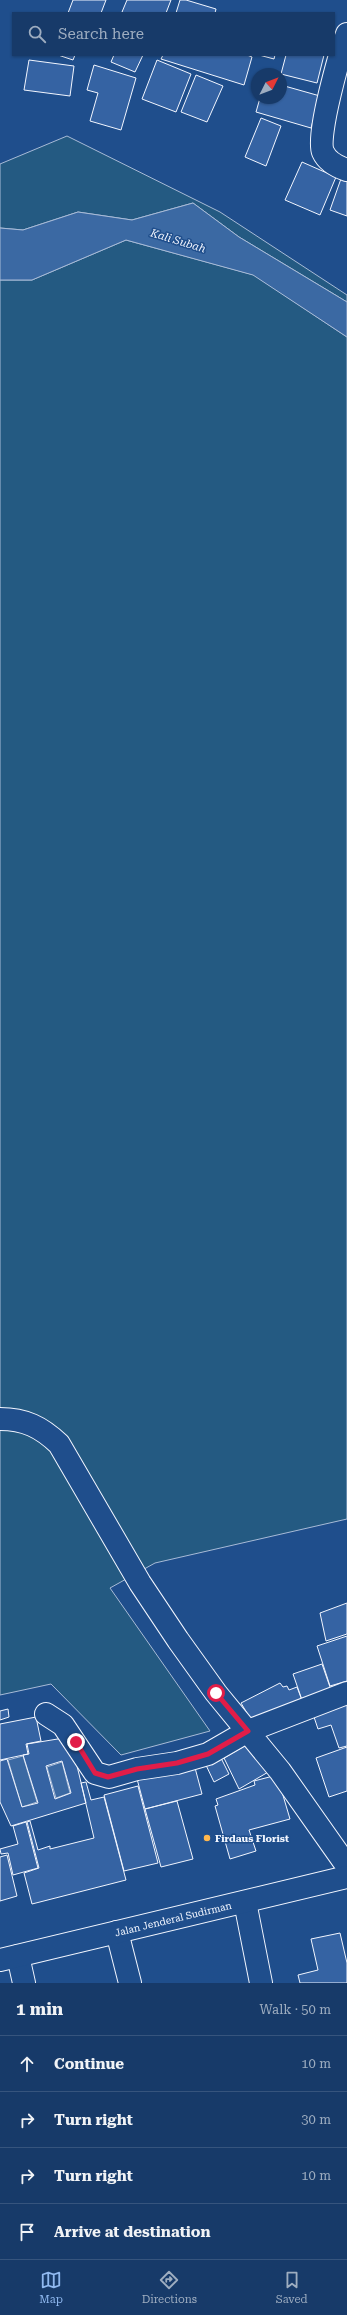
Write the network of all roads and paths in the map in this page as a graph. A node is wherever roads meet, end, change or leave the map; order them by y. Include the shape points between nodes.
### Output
1 (347, 34) edge
2 (347, 170) edge
3 (0, 1419) edge
4 (347, 1693) edge
5 (46, 1714) dead end
6 (248, 1731) junction
7 (347, 1866) edge
8 (347, 1877) edge
9 (245, 1902) junction
10 (117, 1932) junction
11 (9, 1958) edge
12 (24, 1983) edge
13 (130, 1983) edge
14 (262, 1983) edge

1 - 2 main road via 339,55 324,124 322,151 328,160
3 - 6 main road via 31,1423 46,1431 59,1444 153,1602 212,1687
4 - 6 main road
5 - 6 main road via 63,1725 95,1773 108,1777 208,1754
6 - 7 main road via 280,1771
8 - 9 main road, Jalan Jenderal Sudirman
9 - 10 main road, Jalan Jenderal Sudirman
9 - 14 main road
10 - 11 main road, Jalan Jenderal Sudirman
10 - 13 main road
11 - 12 main road

